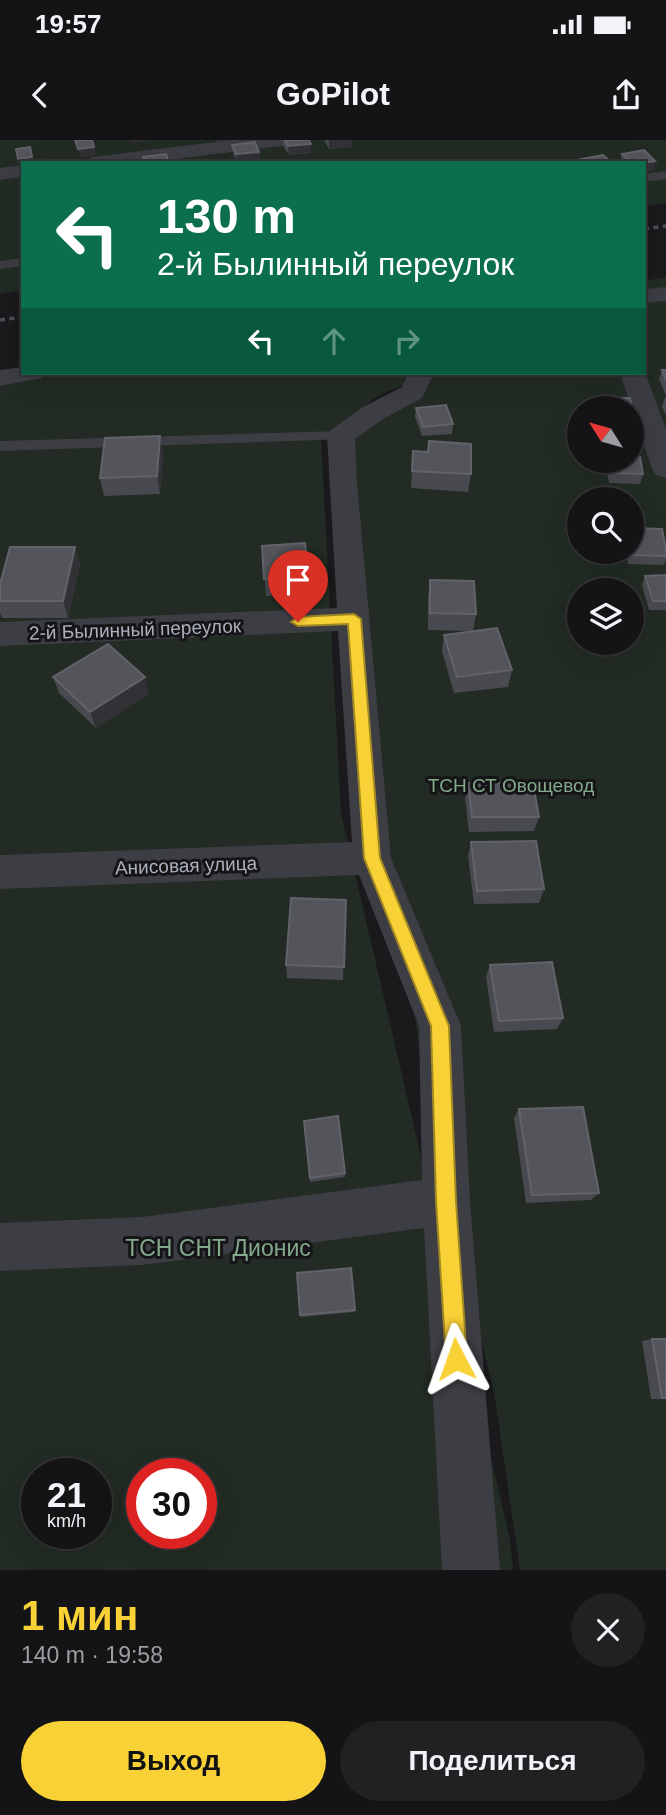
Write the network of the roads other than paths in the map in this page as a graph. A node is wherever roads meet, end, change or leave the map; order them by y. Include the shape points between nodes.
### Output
1 (281, 140) edge
2 (108, 161) edge
3 (21, 171) edge
4 (0, 174) edge
5 (666, 175) edge
6 (646, 178) edge
7 (21, 262) edge
8 (0, 265) edge
9 (21, 375) edge
10 (420, 375) edge
11 (634, 375) edge
12 (0, 378) edge
13 (341, 436) junction
14 (0, 446) edge
15 (666, 469) edge
16 (354, 619) junction
17 (0, 634) edge
18 (372, 858) junction
19 (0, 872) edge
20 (446, 1201) junction
21 (0, 1247) edge
22 (471, 1570) edge

1 - 2 street
3 - 4 street
5 - 6 lane
7 - 8 lane
9 - 12 street
10 - 13 street via 413,392
11 - 15 street
13 - 14 lane
13 - 16 street
16 - 17 street, 2-й Былинный переулок
16 - 18 street
18 - 19 street, Анисовая улица
18 - 20 street via 440,1026
20 - 21 street via 142,1241
20 - 22 street

